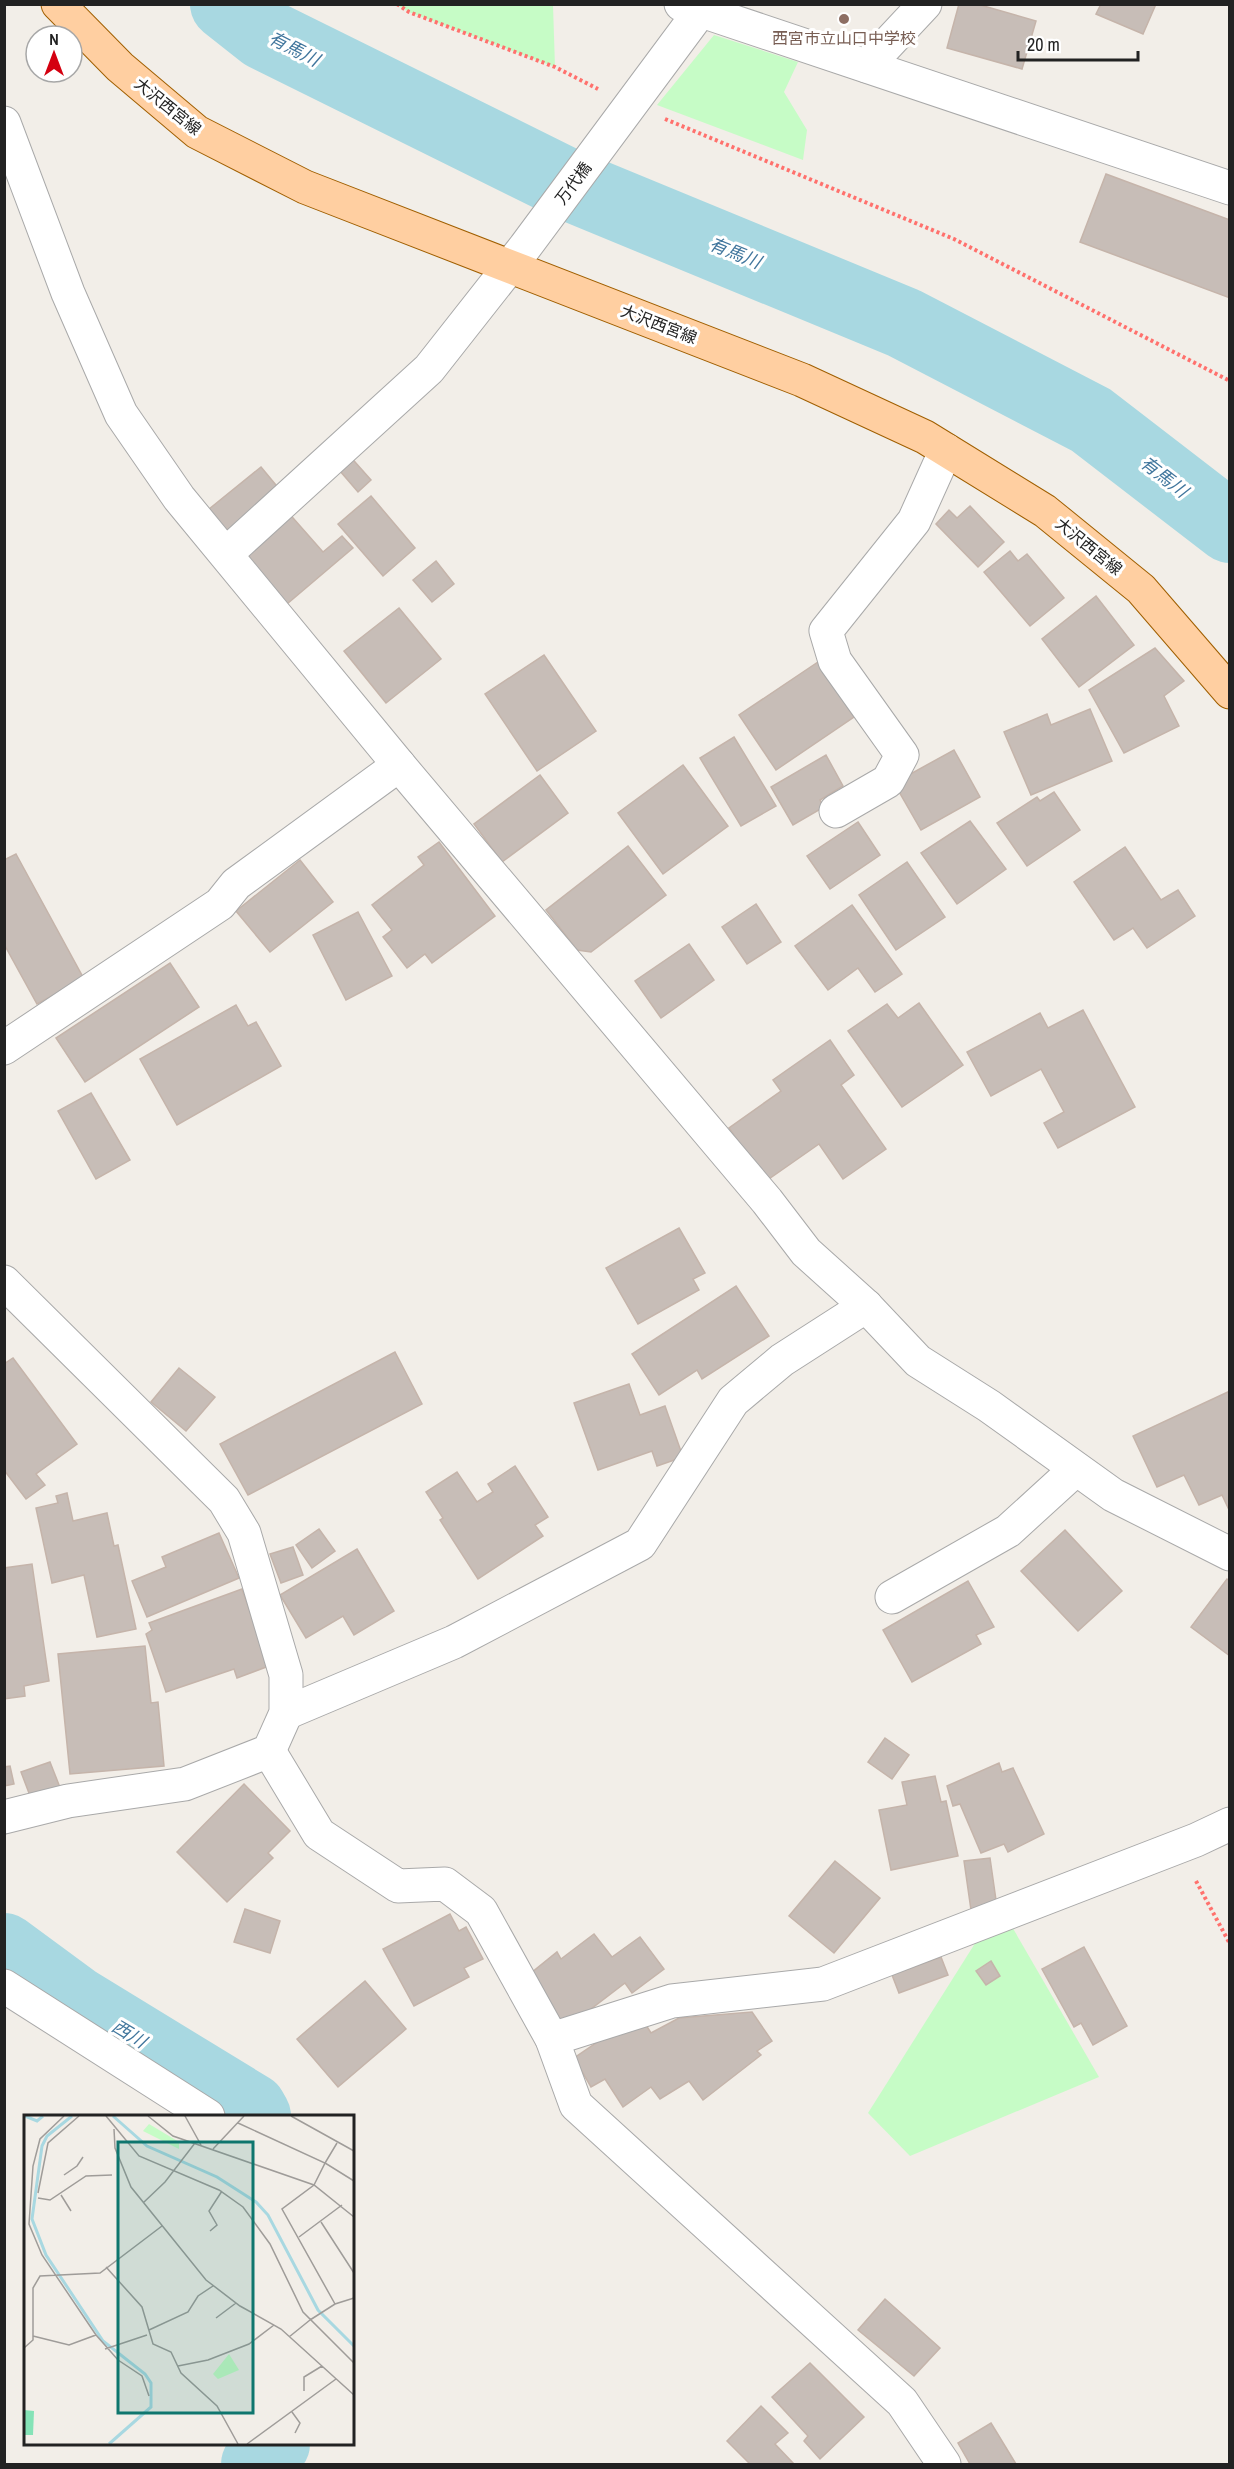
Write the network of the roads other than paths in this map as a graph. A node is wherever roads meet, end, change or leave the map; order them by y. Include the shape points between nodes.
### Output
1 (58, 4) edge
2 (925, 4) edge
3 (691, 7) edge
4 (748, 16) edge
5 (867, 66) junction
6 (4, 123) edge
7 (1230, 188) edge
8 (518, 257) junction
9 (946, 450) junction
10 (226, 554) junction
11 (1230, 692) edge
12 (399, 765) junction
13 (836, 811) dead end
14 (4, 1048) edge
15 (4, 1282) edge
16 (866, 1306) junction
17 (1076, 1469) junction
18 (1230, 1554) edge
19 (892, 1597) dead end
20 (286, 1713) junction
21 (269, 1751) junction
22 (4, 1818) edge
23 (1230, 1824) edge
24 (4, 1986) edge
25 (552, 2039) junction
26 (206, 2115) edge
27 (944, 2464) edge

1 - 8 main road, 大沢西宮線 via 120,67 197,132 305,187
2 - 5 street
3 - 4 street
3 - 8 street, 万代橋 via 627,113
4 - 5 street
5 - 7 street
6 - 10 street via 68,293 120,414 179,498
8 - 9 main road, 大沢西宮線 via 802,380
8 - 10 street, 万代橋 via 429,369
9 - 11 main road, 大沢西宮線 via 1045,511 1141,589
9 - 13 street via 914,521 826,631 835,661 902,755 888,781
10 - 12 street
12 - 14 street via 236,884 220,904
12 - 16 street via 806,1252
15 - 20 street via 224,1500 244,1533 286,1675
16 - 17 street via 918,1361
16 - 20 street via 782,1360 733,1401 640,1544 454,1642
17 - 18 street via 1113,1496
17 - 19 street via 1008,1531
20 - 21 street
21 - 22 street via 185,1784 68,1801
21 - 25 street via 319,1834 398,1886 446,1884 481,1911
23 - 25 street via 823,1984 672,2001
24 - 26 street
25 - 27 street via 576,2105 902,2402

